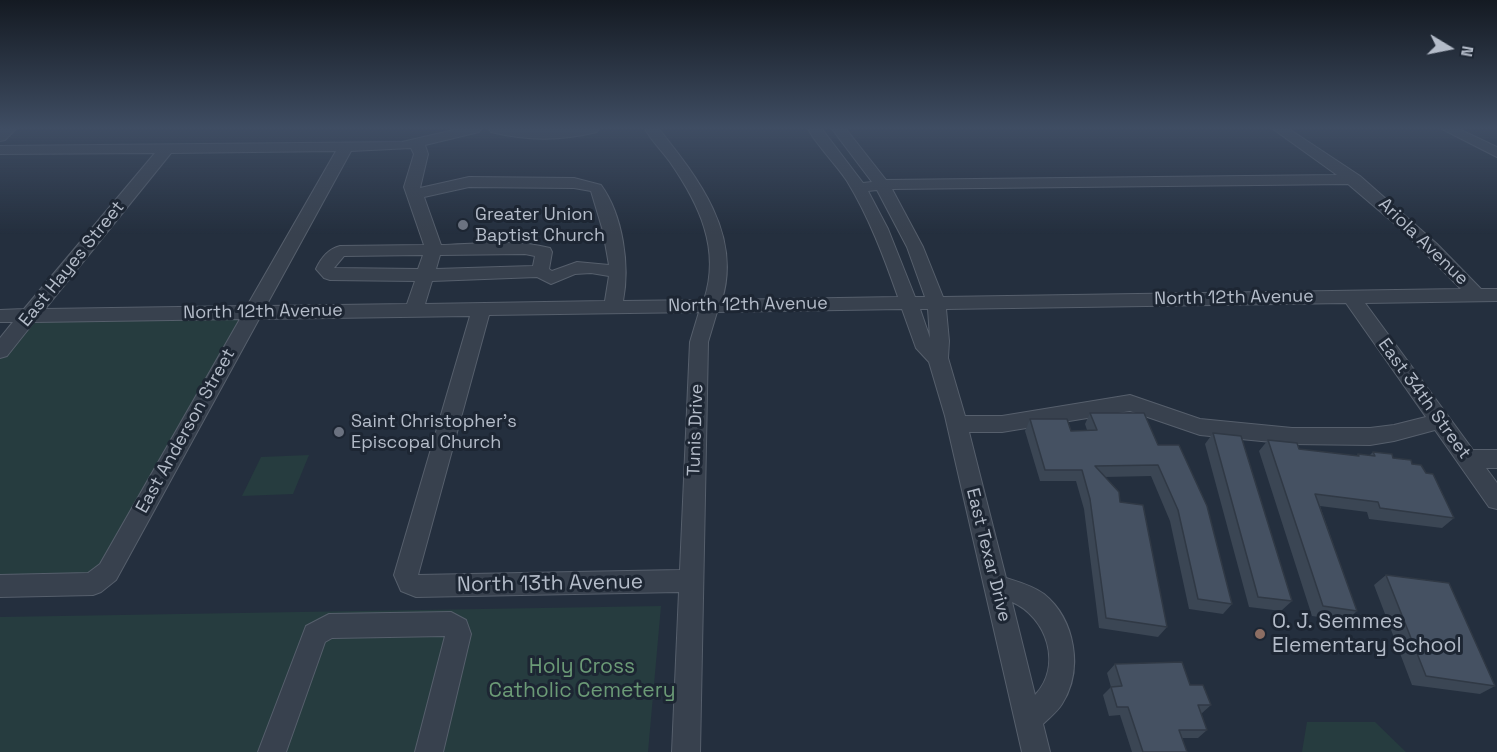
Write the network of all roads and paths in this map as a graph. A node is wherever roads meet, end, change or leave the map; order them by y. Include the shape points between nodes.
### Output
1 (154, 164) edge
2 (333, 164) edge
3 (418, 164) edge
4 (681, 164) edge
5 (841, 164) edge
6 (866, 164) edge
7 (1333, 164) edge
8 (1355, 179) junction
9 (882, 185) junction
10 (858, 188) junction
11 (415, 194) junction
12 (433, 250) junction
13 (540, 271) junction
14 (618, 273) junction
15 (426, 275) junction
16 (1476, 295) junction
17 (1497, 295) edge
18 (1351, 297) junction
19 (907, 303) junction
20 (936, 303) junction
21 (710, 306) junction
22 (614, 307) junction
23 (414, 310) junction
24 (481, 310) junction
25 (252, 312) junction
26 (30, 315) junction
27 (0, 316) edge
28 (0, 351) edge
29 (939, 358) junction
30 (1439, 420) junction
31 (957, 424) junction
32 (1467, 459) junction
33 (1497, 459) edge
34 (1497, 501) edge
35 (691, 581) junction
36 (996, 585) junction
37 (0, 586) edge
38 (1028, 719) junction
39 (272, 752) edge
40 (429, 752) edge
41 (686, 752) edge
42 (1036, 752) edge

1 - 26 street, East Hayes Street
2 - 25 street, East Anderson Street
3 - 11 street via 412,187
4 - 21 street, Tunis Drive via 715,236 719,254 719,273
5 - 10 street
6 - 9 street
7 - 8 street, Ariola Avenue
8 - 9 street
8 - 16 street, Ariola Avenue via 1427,242
9 - 10 street
9 - 20 street via 915,247
10 - 19 street via 887,245
11 - 12 street
11 - 14 street via 469,182 582,184 596,188 617,250
12 - 13 street via 542,250 545,254
12 - 15 street
12 - 15 street via 340,251 325,269 330,274
13 - 14 street via 550,278 585,268
13 - 15 street
14 - 22 street
15 - 23 street
16 - 17 street, North 12th Avenue
16 - 18 street, North 12th Avenue
18 - 20 street, North 12th Avenue
18 - 30 street, East 34th Street
19 - 20 street, North 12th Avenue
19 - 21 street, North 12th Avenue
19 - 29 street via 925,348
20 - 29 street
21 - 22 street, North 12th Avenue
21 - 35 street, Tunis Drive via 699,342
22 - 24 street, North 12th Avenue
23 - 24 street, North 12th Avenue
23 - 25 street, North 12th Avenue
24 - 35 street, North 13th Avenue via 416,537 406,575 409,583 416,586
25 - 26 street, North 12th Avenue
25 - 37 street, East Anderson Street via 108,572 93,584
26 - 27 street, North 12th Avenue
26 - 28 street, East Hayes Street
29 - 31 street, East Texar Drive
30 - 31 street via 1395,434 1305,439 1193,426 1130,403 1002,424
30 - 32 street, East 34th Street
31 - 36 street, East Texar Drive
32 - 33 street
32 - 34 street, East 34th Street
35 - 41 street, Tunis Drive
36 - 38 street, East Texar Drive
36 - 38 street via 1033,600 1045,610 1061,649 1062,666 1055,691
38 - 42 street, East Texar Drive
39 - 40 street via 315,634 321,628 451,624 458,634

